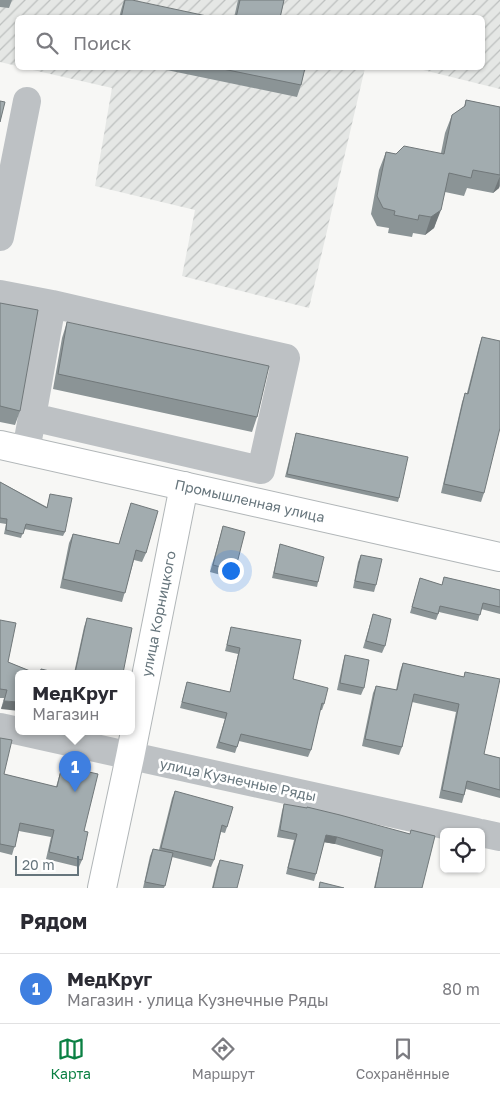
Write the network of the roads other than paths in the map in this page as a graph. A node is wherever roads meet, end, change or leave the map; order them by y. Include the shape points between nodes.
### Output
1 (27, 101) dead end
2 (0, 237) edge
3 (0, 294) edge
4 (52, 304) junction
5 (32, 417) junction
6 (0, 445) edge
7 (26, 451) junction
8 (184, 486) junction
9 (500, 557) edge
10 (0, 727) edge
11 (15, 730) edge
12 (135, 732) edge
13 (35, 735) edge
14 (134, 735) edge
15 (130, 757) junction
16 (458, 828) edge
17 (485, 834) edge
18 (500, 837) edge
19 (102, 888) edge

1 - 2 street
3 - 4 street
4 - 5 street
4 - 5 street via 286,358 261,470
5 - 7 street
6 - 7 main road, Промышленная улица
7 - 8 main road, Промышленная улица
8 - 9 main road, Промышленная улица
8 - 12 main road, улица Корницкого
10 - 11 street, улица Кузнечные Ряды
13 - 15 street, улица Кузнечные Ряды
14 - 15 main road, улица Корницкого
15 - 16 street, улица Кузнечные Ряды
15 - 19 main road, улица Корницкого
17 - 18 street

